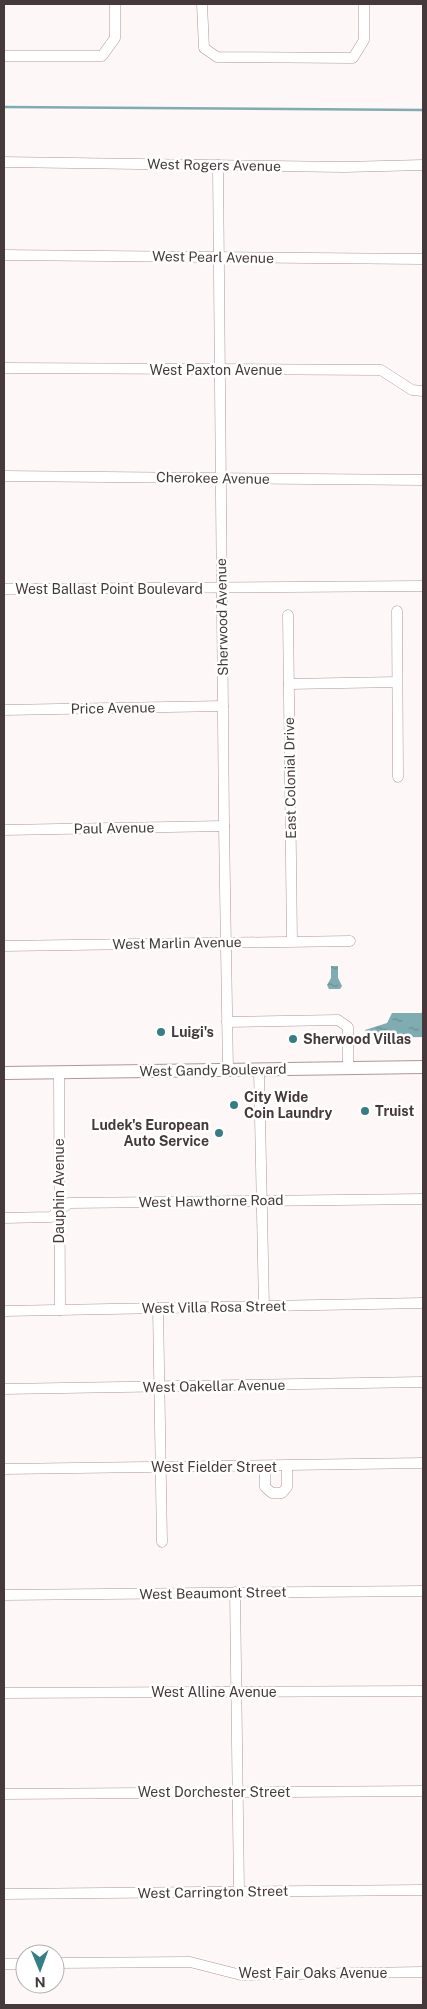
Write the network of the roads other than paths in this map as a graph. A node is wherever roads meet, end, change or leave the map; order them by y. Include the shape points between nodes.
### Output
1 (115, 4) edge
2 (202, 4) edge
3 (364, 4) edge
4 (4, 56) edge
5 (4, 162) edge
6 (218, 164) junction
7 (423, 165) edge
8 (4, 255) edge
9 (218, 258) junction
10 (423, 259) edge
11 (4, 368) edge
12 (220, 370) junction
13 (423, 391) edge
14 (4, 476) edge
15 (221, 478) junction
16 (423, 480) edge
17 (423, 586) edge
18 (4, 589) edge
19 (222, 589) junction
20 (397, 611) dead end
21 (288, 615) dead end
22 (397, 682) junction
23 (289, 684) junction
24 (223, 706) junction
25 (4, 710) edge
26 (398, 777) dead end
27 (224, 826) junction
28 (4, 830) edge
29 (350, 941) dead end
30 (225, 942) junction
31 (292, 942) junction
32 (4, 946) edge
33 (227, 1022) junction
34 (423, 1067) edge
35 (348, 1068) junction
36 (259, 1069) junction
37 (228, 1070) junction
38 (4, 1072) edge
39 (58, 1072) junction
40 (423, 1199) edge
41 (260, 1200) junction
42 (59, 1211) junction
43 (4, 1218) edge
44 (423, 1303) edge
45 (264, 1306) junction
46 (158, 1308) junction
47 (60, 1310) junction
48 (4, 1311) edge
49 (423, 1382) edge
50 (160, 1387) junction
51 (4, 1389) edge
52 (423, 1463) edge
53 (265, 1466) junction
54 (287, 1466) junction
55 (162, 1467) junction
56 (4, 1469) edge
57 (162, 1542) dead end
58 (423, 1591) edge
59 (235, 1592) junction
60 (4, 1595) edge
61 (423, 1691) edge
62 (236, 1692) junction
63 (4, 1693) edge
64 (423, 1791) edge
65 (238, 1792) junction
66 (4, 1794) edge
67 (423, 1890) edge
68 (239, 1892) junction
69 (4, 1894) edge
70 (65, 1963) edge
71 (423, 1972) edge

1 - 4 street via 115,38 102,56
2 - 3 street via 204,48 217,57 353,58 364,40
5 - 6 street, West Rogers Avenue
6 - 7 street, West Rogers Avenue
6 - 9 street, Sherwood Avenue
8 - 9 street, West Pearl Avenue
9 - 10 street, West Pearl Avenue
9 - 12 street, Sherwood Avenue
11 - 12 street, West Paxton Avenue
12 - 13 street, West Paxton Avenue via 381,370 412,390
12 - 15 street, Sherwood Avenue
14 - 15 street, Cherokee Avenue
15 - 16 street, Cherokee Avenue
15 - 19 street, Sherwood Avenue
17 - 19 street, West Ballast Point Boulevard
18 - 19 street, West Ballast Point Boulevard
19 - 24 street, Sherwood Avenue
20 - 22 street
21 - 23 street, East Colonial Drive
22 - 23 street
22 - 26 street
23 - 31 street, East Colonial Drive
24 - 25 street, Price Avenue
24 - 27 street, Sherwood Avenue
27 - 28 street, Paul Avenue
27 - 30 street, Sherwood Avenue
29 - 31 street, West Marlin Avenue
30 - 31 street, West Marlin Avenue
30 - 32 street, West Marlin Avenue
30 - 33 street, Sherwood Avenue
33 - 35 street via 338,1020 348,1027
33 - 37 street, Sherwood Avenue
34 - 35 main road, West Gandy Boulevard
35 - 36 main road, West Gandy Boulevard
36 - 37 main road, West Gandy Boulevard
36 - 41 street
37 - 39 main road, West Gandy Boulevard
38 - 39 main road, West Gandy Boulevard
39 - 42 street, Dauphin Avenue
40 - 41 street, West Hawthorne Road
41 - 42 street, West Hawthorne Road via 69,1203
41 - 45 street
42 - 43 street, West Hawthorne Road via 51,1217
42 - 47 street, Dauphin Avenue
44 - 45 street, West Villa Rosa Street
45 - 46 street, West Villa Rosa Street
46 - 47 street, West Villa Rosa Street
46 - 50 street
47 - 48 street, West Villa Rosa Street
49 - 50 street, West Oakellar Avenue
50 - 51 street, West Oakellar Avenue
50 - 55 street
52 - 54 street, West Fielder Street
53 - 54 street, West Fielder Street
53 - 54 street via 265,1487 272,1493 282,1493 287,1487
53 - 55 street, West Fielder Street
55 - 56 street, West Fielder Street
55 - 57 street
58 - 59 street, West Beaumont Street
59 - 60 street, West Beaumont Street
59 - 62 street
61 - 62 street, West Alline Avenue
62 - 63 street, West Alline Avenue
62 - 65 street
64 - 65 street, West Dorchester Street
65 - 66 street, West Dorchester Street
65 - 68 street
67 - 68 street, West Carrington Street
68 - 69 street, West Carrington Street
70 - 71 street, West Fair Oaks Avenue via 190,1962 241,1975

